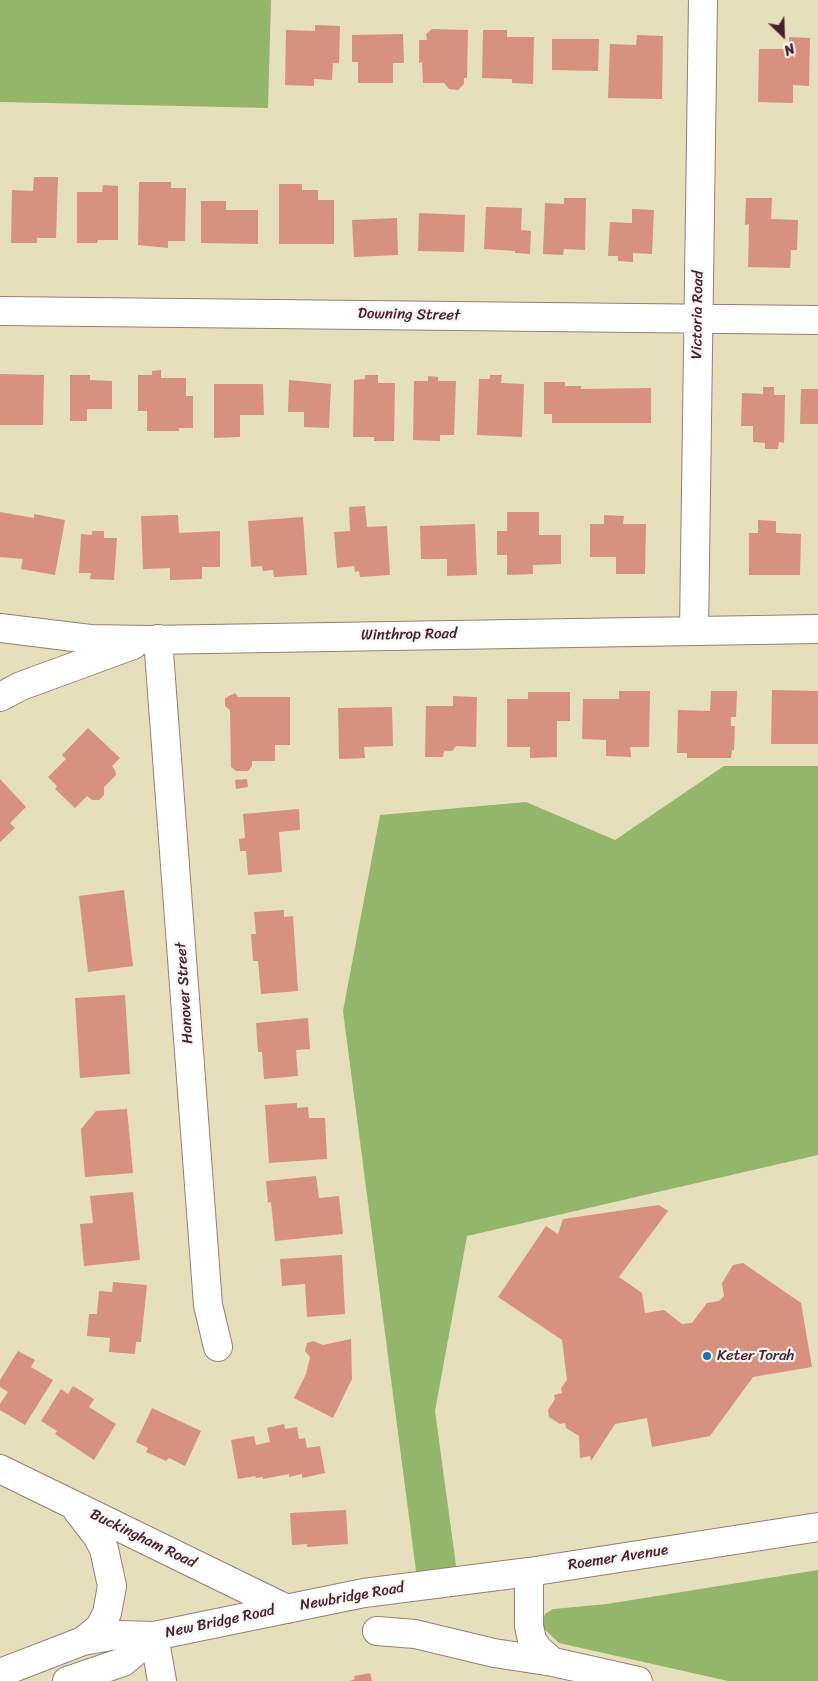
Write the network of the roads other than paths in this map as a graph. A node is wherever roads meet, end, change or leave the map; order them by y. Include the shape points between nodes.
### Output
1 (703, 0) edge
2 (0, 311) edge
3 (698, 319) junction
4 (818, 320) edge
5 (0, 628) edge
6 (818, 629) edge
7 (694, 631) junction
8 (153, 640) junction
9 (0, 698) edge
10 (218, 1346) dead end
11 (0, 1469) edge
12 (73, 1505) junction
13 (818, 1527) edge
14 (529, 1572) junction
15 (418, 1586) joint
16 (287, 1608) junction
17 (376, 1631) dead end
18 (154, 1636) junction
19 (83, 1641) junction
20 (553, 1662) junction
21 (0, 1673) edge
22 (66, 1681) edge
23 (162, 1681) edge
24 (638, 1681) edge

1 - 3 street, Victoria Road
2 - 3 street, Downing Street
3 - 4 street, Downing Street
3 - 7 street, Victoria Road
5 - 8 street, Winthrop Road via 90,639
6 - 7 street, Winthrop Road
7 - 8 street, Winthrop Road
8 - 9 street via 21,686
8 - 10 street, Hanover Street via 208,1305
11 - 12 street, Buckingham Road
12 - 16 street, Buckingham Road
12 - 19 street via 104,1549 112,1586 107,1614 100,1627
13 - 14 street, Roemer Avenue
14 - 15 street, Roemer Avenue
14 - 20 street via 532,1640
15 - 16 street, Newbridge Road
16 - 18 street, New Bridge Road
17 - 20 street via 415,1634
18 - 19 street, New Bridge Road via 117,1634
18 - 22 street, New Bridge Road via 123,1662
18 - 23 street
19 - 21 street, New Bridge Road
20 - 24 street

